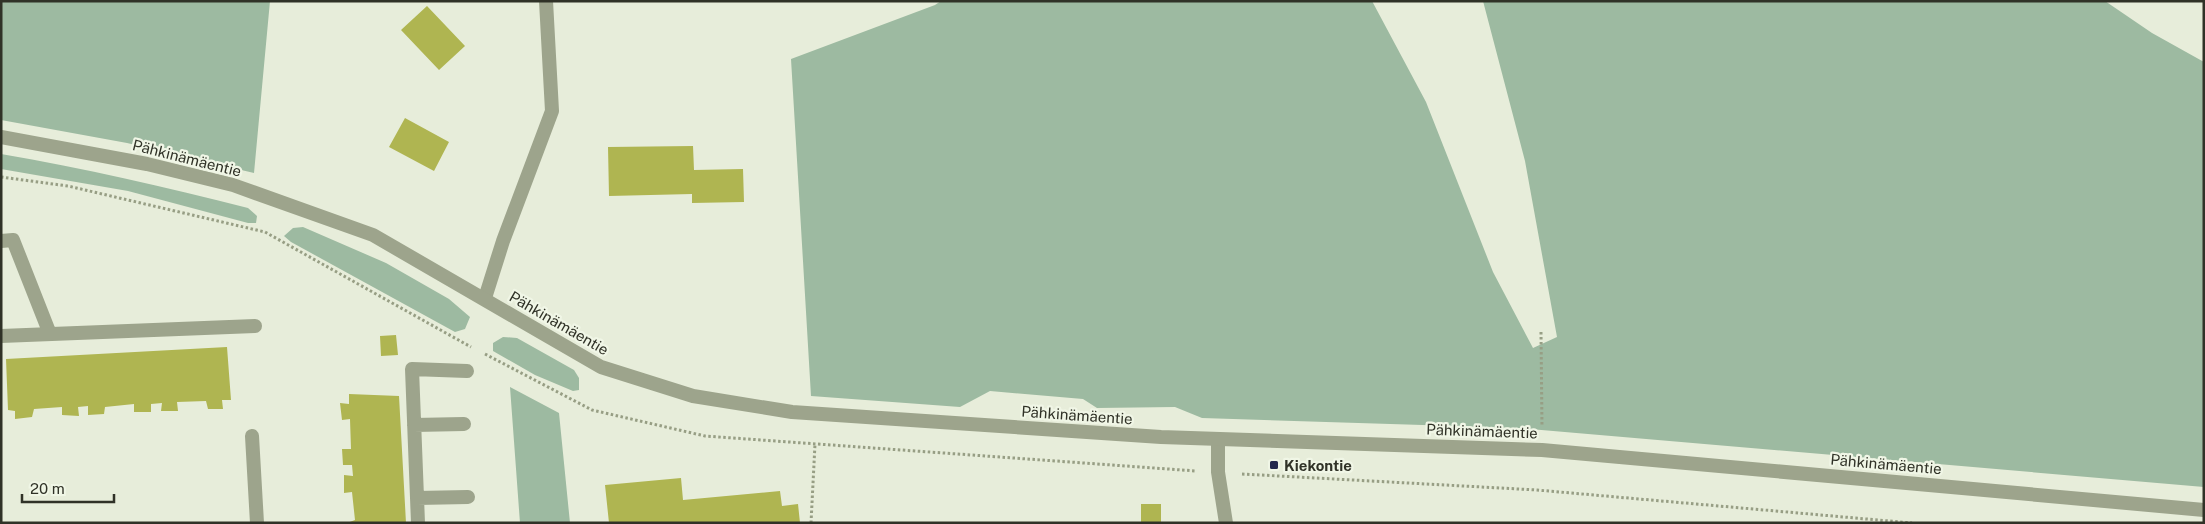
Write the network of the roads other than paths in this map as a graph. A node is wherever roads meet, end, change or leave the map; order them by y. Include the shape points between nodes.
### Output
1 (546, 1) edge
2 (1, 137) edge
3 (1, 241) edge
4 (485, 298) junction
5 (255, 326) dead end
6 (50, 334) junction
7 (1, 336) edge
8 (467, 372) dead end
9 (464, 424) dead end
10 (414, 425) junction
11 (252, 436) dead end
12 (1218, 440) junction
13 (468, 497) dead end
14 (417, 498) junction
15 (2204, 510) edge
16 (257, 523) edge
17 (418, 523) edge
18 (1226, 523) edge

1 - 4 street via 552,111
2 - 4 street, Pähkinämäentie via 147,164 233,185 373,235
3 - 6 street via 13,240
4 - 12 street, Pähkinämäentie via 601,367 693,396 792,412
5 - 6 street
6 - 7 street
8 - 10 street via 412,369
9 - 10 street
10 - 14 street
11 - 16 street
12 - 15 street, Pähkinämäentie via 1542,450
12 - 18 street via 1218,472
13 - 14 street
14 - 17 street

